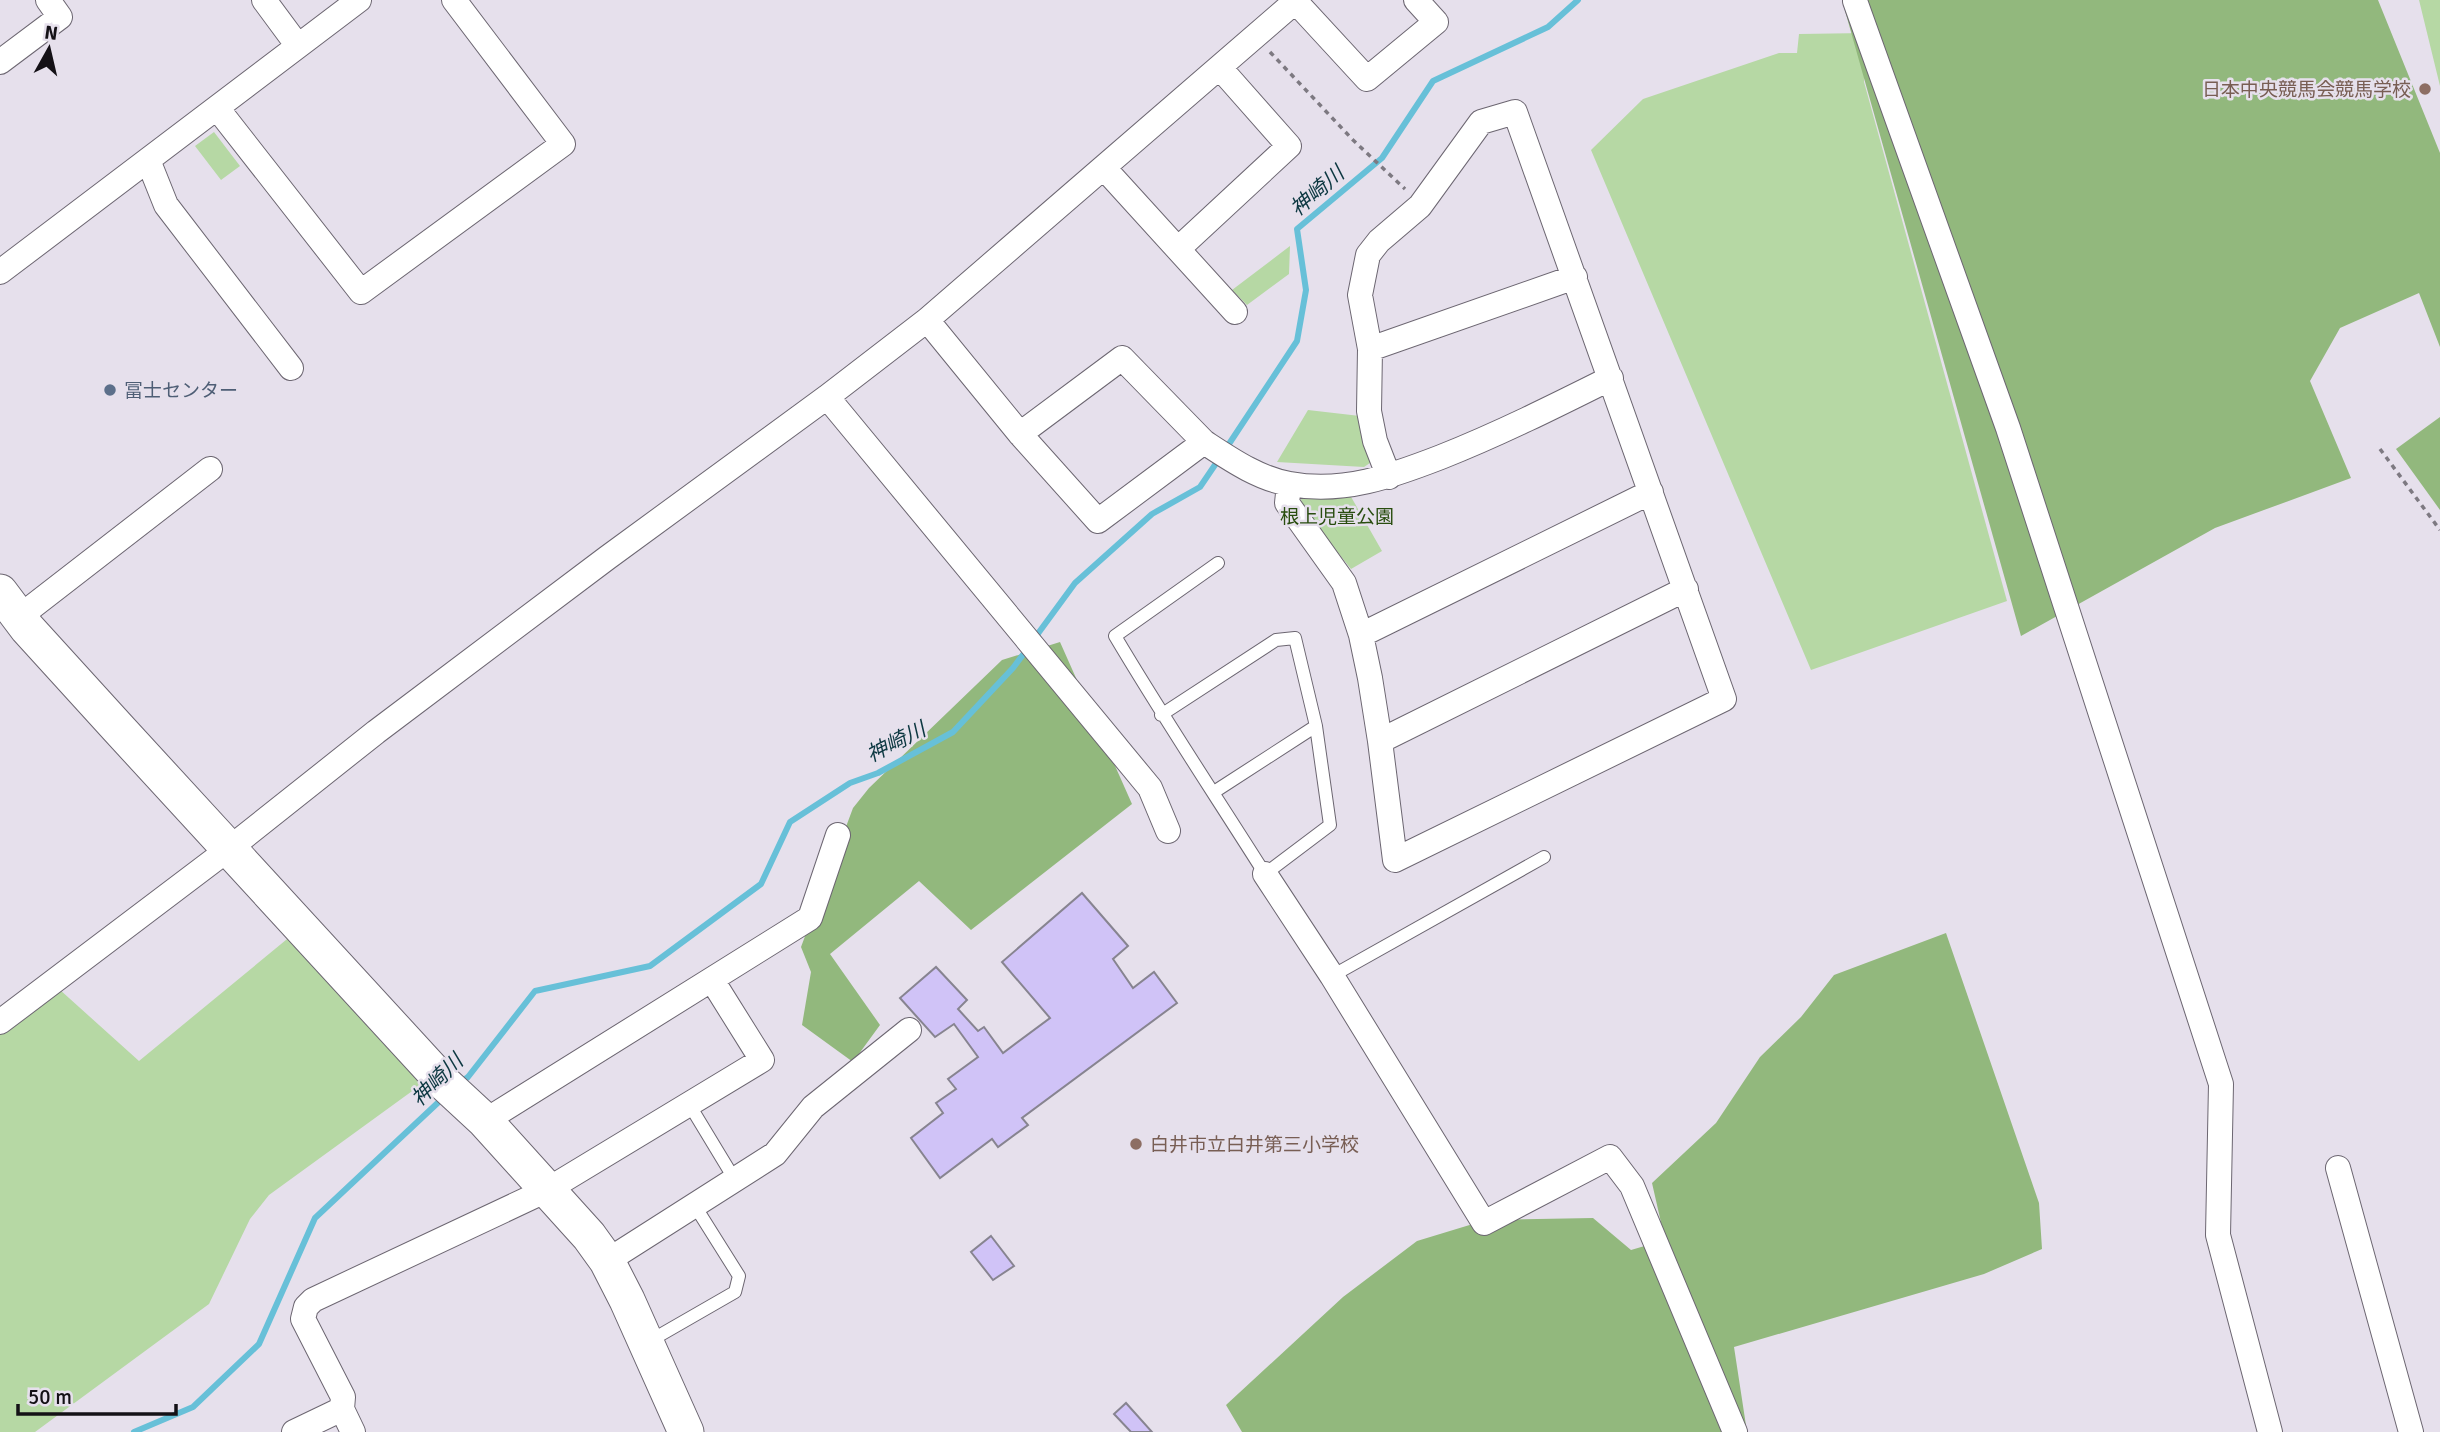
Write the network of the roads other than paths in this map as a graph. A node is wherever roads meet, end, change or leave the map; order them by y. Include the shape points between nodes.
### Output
1 (47, 0) edge
2 (264, 0) edge
3 (359, 0) edge
4 (454, 0) edge
5 (1416, 0) edge
6 (1296, 1) edge
7 (1855, 1) edge
8 (298, 46) junction
9 (0, 62) edge
10 (1220, 68) junction
11 (217, 108) junction
12 (148, 160) junction
13 (1104, 168) junction
14 (1178, 249) junction
15 (0, 272) edge
16 (1575, 277) junction
17 (1235, 312) dead end
18 (927, 320) junction
19 (1370, 349) junction
20 (291, 368) dead end
21 (1611, 378) junction
22 (827, 397) junction
23 (1020, 434) junction
24 (1204, 442) junction
25 (210, 469) dead end
26 (1389, 477) junction
27 (1289, 484) junction
28 (1651, 492) junction
29 (1218, 563) dead end
30 (1686, 589) junction
31 (10, 604) edge
32 (1361, 635) junction
33 (1161, 715) junction
34 (1316, 726) junction
35 (1380, 741) junction
36 (1213, 792) junction
37 (1168, 831) dead end
38 (838, 835) dead end
39 (229, 848) junction
40 (1544, 857) dead end
41 (1265, 874) junction
42 (1332, 976) junction
43 (712, 980) junction
44 (0, 1022) edge
45 (909, 1030) dead end
46 (689, 1104) junction
47 (485, 1121) junction
48 (2339, 1168) dead end
49 (735, 1180) junction
50 (547, 1190) junction
51 (695, 1206) junction
52 (607, 1261) junction
53 (646, 1343) junction
54 (342, 1409) junction
55 (294, 1432) edge
56 (353, 1432) edge
57 (686, 1432) edge
58 (1735, 1432) edge
59 (2270, 1432) edge
60 (2411, 1432) edge

1 - 9 street via 60,17
2 - 8 street
3 - 8 street
4 - 11 street via 569,151 361,292
5 - 6 street via 1437,22 1367,79
6 - 10 street
7 - 59 street via 2008,428 2221,1084 2218,1236
8 - 11 street
10 - 13 street
10 - 14 street via 1289,146
11 - 12 street
12 - 15 street
12 - 20 street via 166,205
13 - 14 street
13 - 18 street
14 - 17 street
16 - 19 street
16 - 19 street via 1515,111 1480,122 1420,206 1368,255 1360,295
16 - 21 street
18 - 22 street
18 - 23 street
19 - 26 street via 1369,411 1374,440
21 - 26 street via 1491,437
21 - 28 street
22 - 37 street via 1150,788
22 - 39 street via 584,574
23 - 24 street via 1122,358
23 - 24 street via 1098,521
24 - 27 street via 1243,467
25 - 31 street
26 - 27 street via 1345,486
27 - 32 street via 1287,503 1344,583
28 - 30 street
28 - 32 street
29 - 33 lane via 1115,636
30 - 35 street
30 - 35 street via 1724,699 1395,860
31 - 39 street
32 - 35 street
33 - 34 lane via 1276,640 1295,638
33 - 36 lane
34 - 36 lane
34 - 41 lane via 1330,825
36 - 41 lane
38 - 43 street via 810,918
39 - 44 street
39 - 47 street via 445,1084
40 - 42 lane
41 - 42 street
42 - 58 street via 1483,1223 1610,1157 1632,1186
43 - 46 street via 762,1060
43 - 47 street
45 - 49 street via 813,1107 775,1154
46 - 49 lane
46 - 50 street
47 - 50 street
48 - 60 street
49 - 51 street
50 - 52 street
50 - 54 street via 306,1307 303,1319 343,1397
51 - 52 street
51 - 53 lane via 739,1276 735,1292
52 - 53 street
53 - 57 street
54 - 55 street
54 - 56 street

